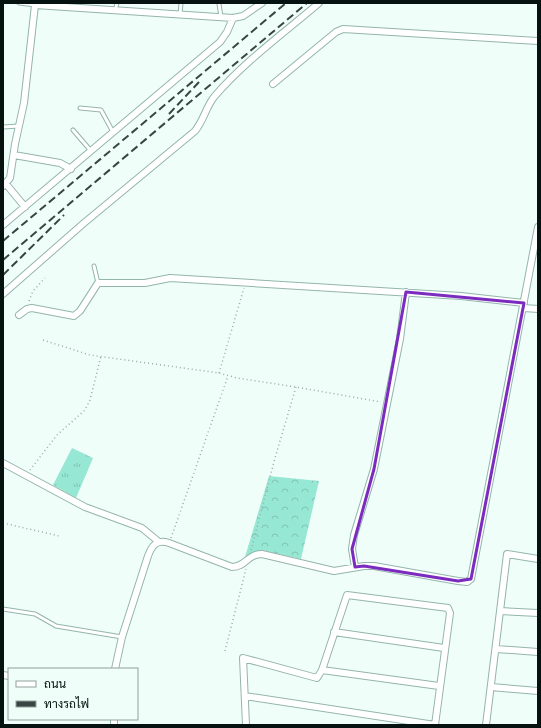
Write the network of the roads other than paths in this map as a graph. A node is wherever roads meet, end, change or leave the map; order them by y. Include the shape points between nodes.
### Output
1 (19, 3) edge
2 (102, 3) edge
3 (117, 3) edge
4 (181, 3) edge
5 (262, 3) edge
6 (319, 3) edge
7 (35, 4) edge
8 (219, 4) dead end
9 (99, 10) junction
10 (115, 11) junction
11 (180, 15) junction
12 (221, 18) junction
13 (233, 18) junction
14 (538, 41) edge
15 (273, 84) dead end
16 (80, 108) dead end
17 (19, 126) junction
18 (3, 127) edge
19 (73, 130) dead end
20 (113, 132) junction
21 (91, 151) junction
22 (14, 155) junction
23 (71, 169) junction
24 (4, 185) edge
25 (25, 207) junction
26 (3, 225) edge
27 (538, 227) edge
28 (94, 266) dead end
29 (98, 283) junction
30 (406, 292) junction
31 (3, 294) edge
32 (524, 305) junction
33 (538, 309) edge
34 (19, 315) dead end
35 (3, 463) edge
36 (159, 542) junction
37 (538, 559) edge
38 (355, 567) junction
39 (3, 609) edge
40 (500, 611) junction
41 (538, 613) edge
42 (334, 632) junction
43 (122, 637) junction
44 (444, 648) junction
45 (496, 649) junction
46 (538, 652) edge
47 (115, 668) edge
48 (322, 670) junction
49 (439, 686) junction
50 (491, 687) junction
51 (538, 691) edge
52 (245, 696) junction
53 (246, 725) edge
54 (435, 725) edge
55 (486, 725) edge

1 - 7 lane
2 - 9 lane
3 - 10 lane
4 - 11 lane
5 - 13 street via 243,16
6 - 31 street via 229,80 213,98 203,121 195,131
7 - 9 street
7 - 17 street
8 - 12 lane
9 - 10 street
10 - 11 street
11 - 12 street
12 - 13 street
13 - 20 street via 220,42
14 - 15 street via 348,28 336,32
16 - 20 lane via 101,110
17 - 18 lane
17 - 22 street
19 - 21 lane
20 - 21 street
21 - 23 street
22 - 23 street via 60,163
22 - 24 street via 10,178
23 - 25 street
24 - 25 street
25 - 26 street
27 - 32 street
28 - 29 lane
29 - 30 street via 145,283 170,278
29 - 34 street via 74,316 28,309
30 - 32 street via 461,296
30 - 38 street via 400,339 374,470 354,535 352,550
32 - 33 street
32 - 38 street via 471,579 463,582 374,566
35 - 36 street via 85,507 142,528
36 - 38 street via 169,543 232,567 241,566 256,554 334,571
36 - 43 street via 153,545 148,556
37 - 40 street via 507,554
39 - 43 lane via 35,614 56,626
40 - 41 street
40 - 45 street
42 - 44 street
42 - 44 street via 347,595 448,608 450,613
42 - 48 street
43 - 47 street
44 - 49 street
45 - 46 street
45 - 50 street
48 - 49 street
48 - 52 street via 317,678 243,658
49 - 54 street
50 - 51 street
50 - 55 street
52 - 53 street
52 - 54 street

